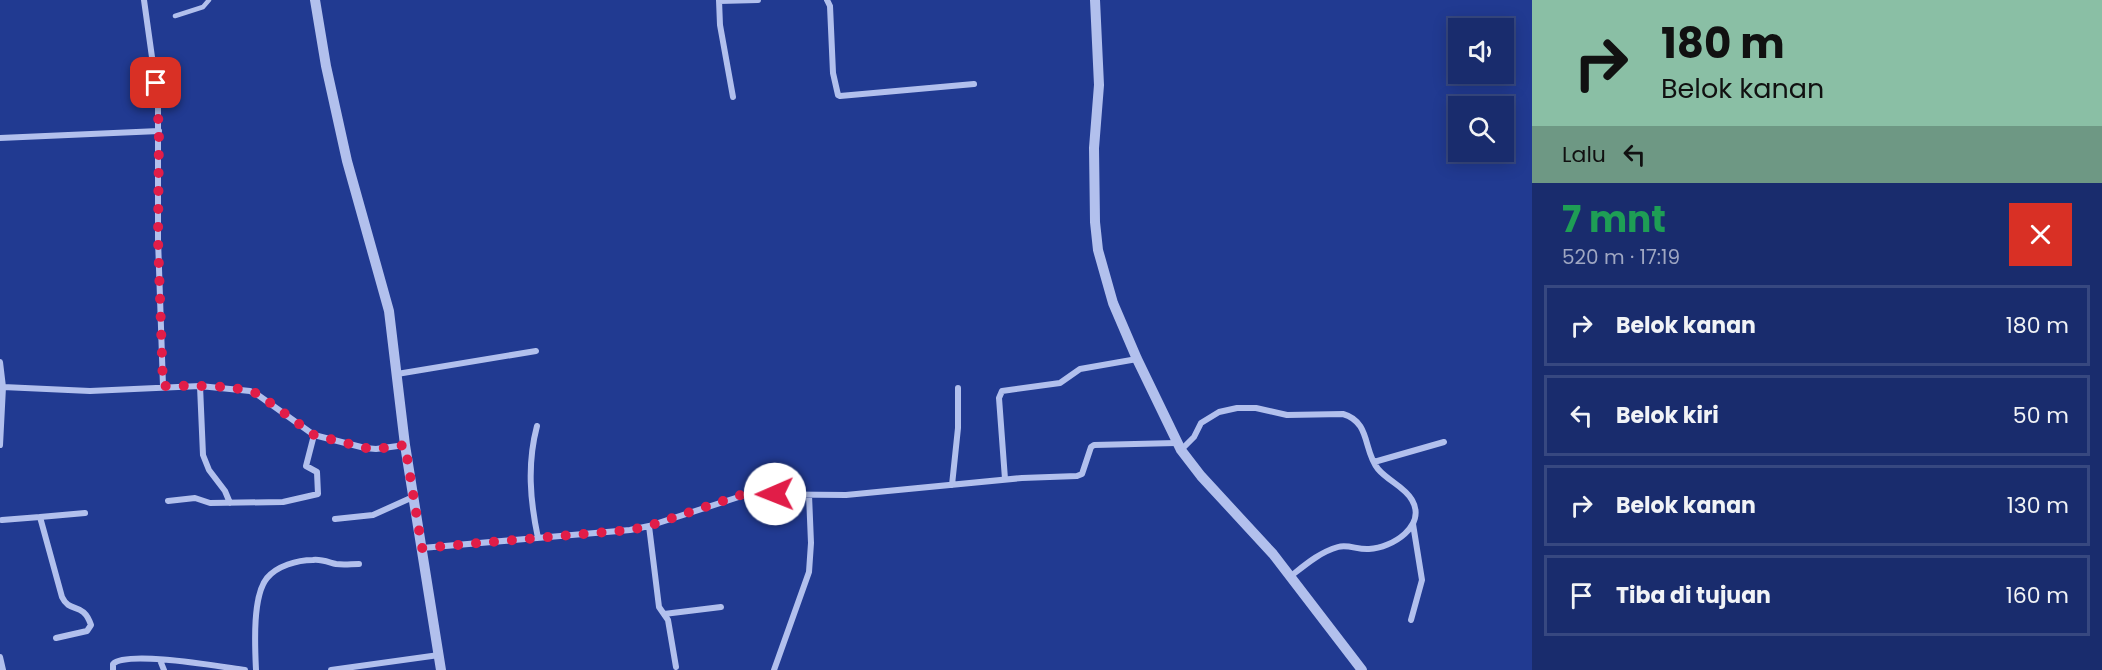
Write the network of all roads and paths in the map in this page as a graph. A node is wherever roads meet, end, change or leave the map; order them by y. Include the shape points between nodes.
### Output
1 (144, 0) edge
2 (209, 0) edge
3 (315, 0) edge
4 (758, 0) edge
5 (827, 0) edge
6 (1095, 0) edge
7 (719, 1) edge
8 (175, 16) dead end
9 (974, 84) dead end
10 (733, 97) dead end
11 (159, 131) junction
12 (0, 138) edge
13 (536, 351) dead end
14 (1137, 359) junction
15 (0, 362) edge
16 (397, 375) junction
17 (163, 386) junction
18 (200, 386) junction
19 (3, 387) junction
20 (958, 388) dead end
21 (537, 426) dead end
22 (314, 435) junction
23 (1444, 442) dead end
24 (0, 445) edge
25 (405, 445) junction
26 (1179, 447) junction
27 (1374, 462) junction
28 (1005, 479) junction
29 (952, 485) junction
30 (811, 496) junction
31 (412, 497) junction
32 (168, 501) dead end
33 (230, 503) junction
34 (85, 513) dead end
35 (40, 517) junction
36 (1, 519) edge
37 (335, 519) dead end
38 (1413, 524) junction
39 (649, 526) junction
40 (538, 538) junction
41 (422, 548) junction
42 (359, 564) dead end
43 (1291, 576) junction
44 (721, 607) dead end
45 (664, 614) junction
46 (1412, 620) dead end
47 (56, 638) dead end
48 (439, 655) junction
49 (0, 657) edge
50 (160, 660) junction
51 (676, 667) dead end
52 (3, 670) edge
53 (112, 670) edge
54 (164, 670) edge
55 (245, 670) edge
56 (256, 670) edge
57 (331, 670) edge
58 (441, 670) edge
59 (774, 670) edge
60 (1362, 670) edge

1 - 11 street
2 - 8 lane
3 - 16 street via 347,161 389,311
4 - 7 street
5 - 9 street via 831,6 833,73 838,95
6 - 14 street via 1098,250 1107,285
7 - 10 street
11 - 12 street
11 - 17 street
13 - 16 street
14 - 26 street
14 - 28 street via 1080,369 1060,383 1002,391 999,398
15 - 19 street
16 - 25 street
17 - 18 street
17 - 19 street via 90,391
18 - 22 street via 258,394
18 - 33 street via 203,455
19 - 24 street
20 - 29 street
21 - 40 street via 530,476
22 - 25 street via 365,448
22 - 33 street via 306,466 317,472 318,494 283,502
23 - 27 street
25 - 31 street
26 - 27 street via 1194,437 1210,416 1238,408 1287,415 1343,414 1362,429
26 - 28 street via 1094,445 1080,476
26 - 43 street via 1200,476
27 - 38 street via 1412,498 1416,514
28 - 29 street
29 - 30 street
30 - 39 street via 748,494
30 - 59 street via 809,572
31 - 37 street via 373,515
31 - 41 street
32 - 33 street via 195,498
34 - 35 street
35 - 36 street
35 - 47 street via 62,597 68,605 84,611 91,625 82,633
38 - 43 street via 1398,539 1372,549 1341,546 1329,550
38 - 46 street via 1422,580
39 - 40 street
39 - 45 street via 659,607
40 - 41 street
41 - 48 street
42 - 56 street via 312,560 285,565 267,578 258,604
43 - 60 street
44 - 45 street
45 - 51 street
48 - 57 street
48 - 58 street
49 - 52 street
50 - 53 street via 119,660
50 - 54 street
50 - 55 street

